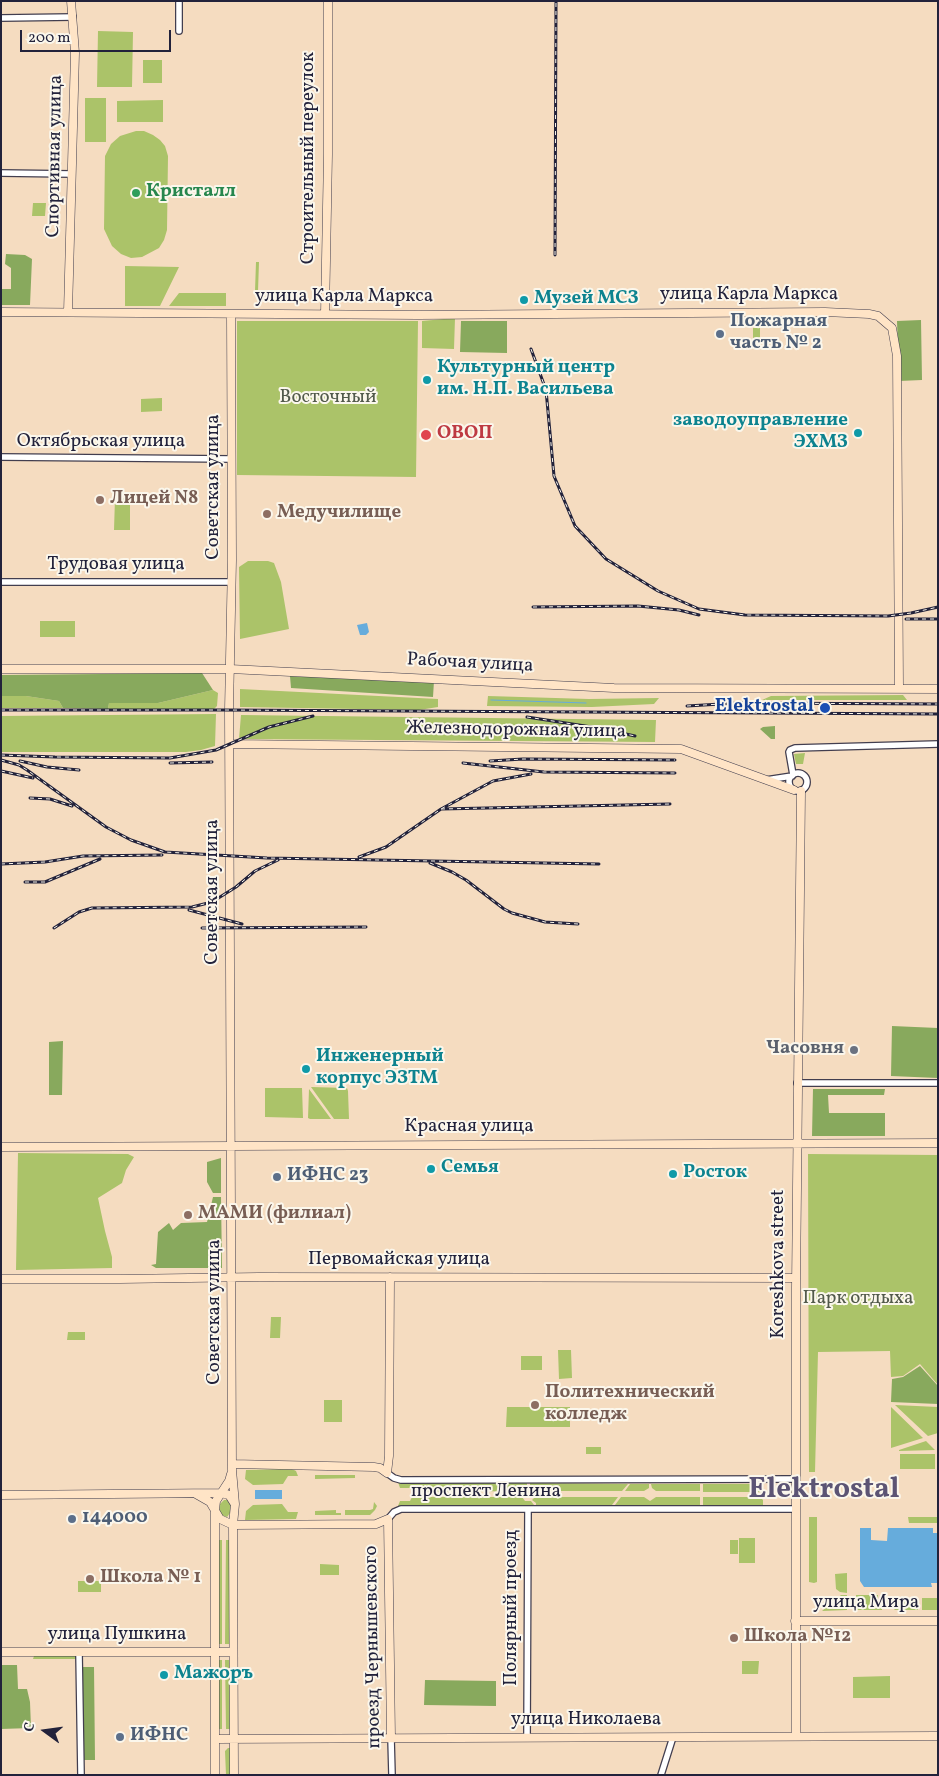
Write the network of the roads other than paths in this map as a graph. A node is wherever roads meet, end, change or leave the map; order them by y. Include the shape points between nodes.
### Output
1 (71, 1) edge
2 (179, 1) edge
3 (328, 1) edge
4 (1, 18) edge
5 (73, 18) junction
6 (178, 31) dead end
7 (1, 172) edge
8 (72, 174) junction
9 (1, 312) edge
10 (68, 312) junction
11 (231, 314) junction
12 (325, 314) junction
13 (1, 457) edge
14 (232, 459) junction
15 (1, 582) edge
16 (232, 582) junction
17 (1, 669) edge
18 (230, 669) junction
19 (899, 688) junction
20 (938, 689) edge
21 (230, 744) junction
22 (938, 744) edge
23 (792, 776) junction
24 (763, 780) junction
25 (797, 791) junction
26 (797, 1083) junction
27 (938, 1083) edge
28 (938, 1143) edge
29 (797, 1144) junction
30 (230, 1146) junction
31 (1, 1147) edge
32 (390, 1277) junction
33 (232, 1278) junction
34 (796, 1278) junction
35 (1, 1279) edge
36 (232, 1467) junction
37 (386, 1473) junction
38 (795, 1479) junction
39 (221, 1493) junction
40 (196, 1494) junction
41 (1, 1495) edge
42 (234, 1504) junction
43 (795, 1509) junction
44 (215, 1510) junction
45 (528, 1510) junction
46 (234, 1516) junction
47 (388, 1518) junction
48 (220, 1519) junction
49 (233, 1525) junction
50 (795, 1621) junction
51 (938, 1621) edge
52 (1, 1652) edge
53 (214, 1652) junction
54 (233, 1652) junction
55 (79, 1653) junction
56 (796, 1736) junction
57 (938, 1736) edge
58 (673, 1737) junction
59 (391, 1738) junction
60 (527, 1738) junction
61 (215, 1739) junction
62 (234, 1739) junction
63 (81, 1775) edge
64 (215, 1775) edge
65 (234, 1775) edge
66 (392, 1775) edge
67 (662, 1775) edge

1 - 5 main road, Спортивная улица
2 - 6 street
3 - 12 main road, Строительный переулок
4 - 5 street
5 - 8 main road, Спортивная улица
7 - 8 street
8 - 10 main road, Спортивная улица
9 - 10 main road, улица Карла Маркса
10 - 11 main road, улица Карла Маркса
11 - 12 main road, улица Карла Маркса
11 - 14 main road, Советская улица
12 - 19 main road, улица Карла Маркса via 825,312 878,316 892,328 897,356
13 - 14 street, Октябрьская улица
14 - 16 main road, Советская улица
15 - 16 street, Трудовая улица
16 - 18 main road, Советская улица
17 - 18 main road, Рабочая улица
18 - 19 main road, Рабочая улица via 614,688
18 - 21 main road, Советская улица
19 - 20 main road, Рабочая улица
21 - 24 main road, Железнодорожная улица via 681,749
21 - 30 main road, Советская улица
22 - 23 street via 795,748 790,750
23 - 24 street
23 - 25 street via 789,783
23 - 25 street via 800,774 806,779 806,786
24 - 25 main road, Железнодорожная улица
25 - 26 main road, Koreshkova street via 794,1055
26 - 27 street
26 - 29 main road, Koreshkova street
28 - 29 main road, Красная улица
29 - 30 main road, Красная улица
29 - 34 main road, Koreshkova street
30 - 31 main road, Красная улица
30 - 33 main road, Советская улица
32 - 33 main road, Первомайская улица
32 - 34 main road, Первомайская улица
32 - 37 main road via 389,1456
33 - 35 main road, Первомайская улица
33 - 36 main road, Советская улица
34 - 38 main road, Koreshkova street
36 - 37 main road, проспект Ленина via 374,1467
36 - 39 main road, Советская улица via 229,1481
36 - 42 main road, Советская улица
37 - 38 street, проспект Ленина via 401,1480
38 - 43 main road, Koreshkova street
39 - 40 main road
39 - 42 main road via 229,1495
39 - 44 main road
40 - 41 main road
40 - 44 main road via 208,1500
42 - 46 main road, Советская улица
43 - 45 street, проспект Ленина
43 - 50 main road, Koreshkova street
44 - 48 main road
44 - 53 main road
45 - 47 street, проспект Ленина via 401,1509
45 - 60 street, Полярный проезд
46 - 48 main road
46 - 49 main road, Советская улица
47 - 49 main road, проспект Ленина via 376,1524
47 - 59 main road, проезд Чернышевского
48 - 49 main road, проспект Ленина
49 - 54 main road, Советская улица
50 - 51 main road, улица Мира
50 - 56 main road, Koreshkova street
52 - 55 main road, улица Пушкина
53 - 54 main road, улица Пушкина
53 - 55 main road, улица Пушкина
53 - 61 main road
54 - 62 main road, Советская улица
55 - 63 street
56 - 57 main road, улица Николаева
56 - 58 main road, улица Николаева
58 - 60 main road, улица Николаева
58 - 67 street
59 - 60 main road, улица Николаева
59 - 62 main road, улица Николаева
59 - 66 street, проезд Чернышевского
61 - 62 main road, улица Николаева
61 - 64 main road
62 - 65 main road, Советская улица

